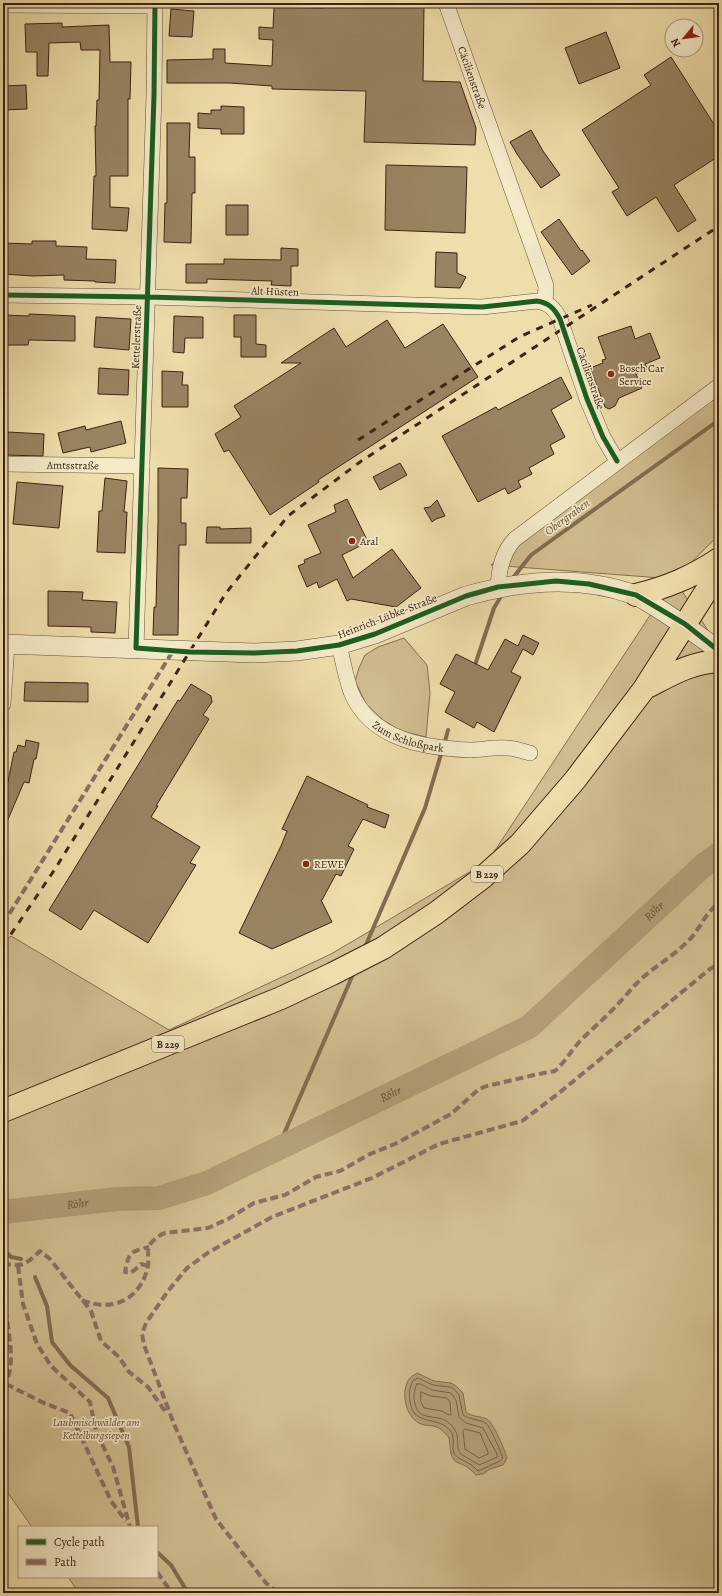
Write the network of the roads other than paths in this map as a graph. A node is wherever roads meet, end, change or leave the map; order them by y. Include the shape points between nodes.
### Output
1 (446, 3) edge
2 (3, 5) edge
3 (155, 5) edge
4 (3, 295) edge
5 (148, 297) junction
6 (545, 303) junction
7 (719, 386) edge
8 (617, 461) junction
9 (3, 464) edge
10 (142, 466) junction
11 (719, 559) edge
12 (719, 571) edge
13 (498, 587) junction
14 (636, 595) junction
15 (685, 624) junction
16 (5, 644) edge
17 (340, 645) junction
18 (136, 648) junction
19 (719, 651) edge
20 (719, 661) edge
21 (644, 689) junction
22 (3, 704) edge
23 (530, 753) dead end
24 (3, 1111) edge

1 - 6 street, Cäcilienstraße via 546,286
2 - 3 street
3 - 5 street, Kettelerstraße
4 - 5 street, Alt Hüsten
5 - 6 street, Alt Hüsten via 474,307 537,301
5 - 10 street, Kettelerstraße
6 - 8 street, Cäcilienstraße via 556,311 560,319 587,399 603,437
7 - 8 street
8 - 13 street via 510,543 499,571
9 - 10 street, Amtsstraße
10 - 18 street, Kettelerstraße
11 - 14 main road via 676,583
12 - 15 main road, B 229
13 - 14 street, Heinrich-Lübke-Straße via 556,581 589,584
13 - 17 street, Heinrich-Lübke-Straße via 466,596 375,634
14 - 15 street, Heinrich-Lübke-Straße
15 - 19 street, Heinrich-Lübke-Straße
15 - 21 main road, B 229
16 - 18 street, Heinrich-Lübke-Straße
16 - 22 street
17 - 18 street, Heinrich-Lübke-Straße via 254,653
17 - 23 street, Zum Schloßpark via 352,692 360,708 385,732 401,739 442,748 506,748
20 - 21 main road via 685,667
21 - 24 main road, B 229 via 575,780 520,844 482,878 436,913 383,948 281,998

